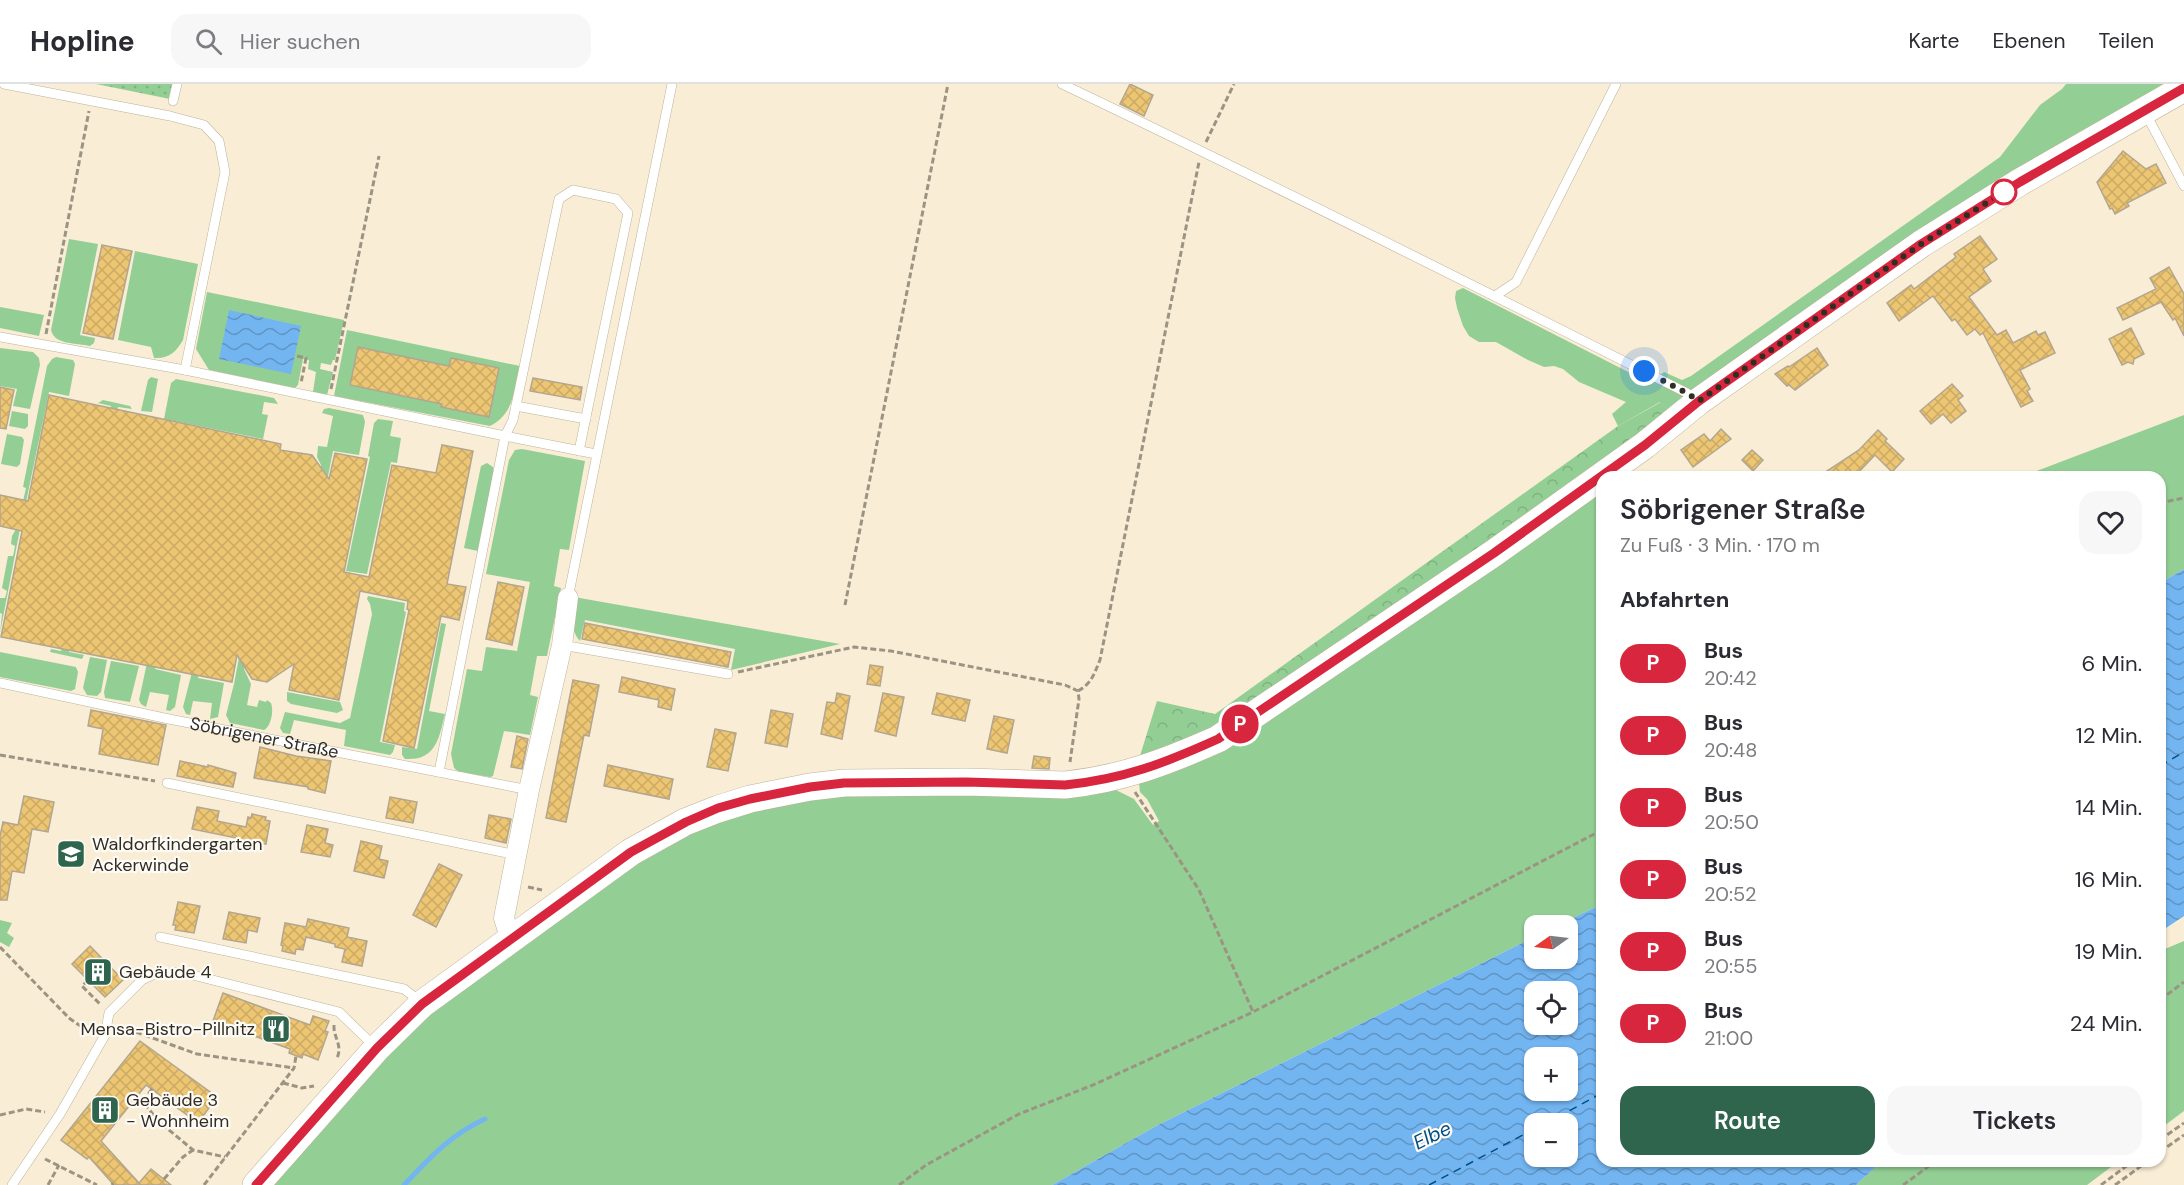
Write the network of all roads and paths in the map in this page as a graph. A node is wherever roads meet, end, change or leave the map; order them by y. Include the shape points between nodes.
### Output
1 (4, 84) edge
2 (177, 84) edge
3 (672, 84) edge
4 (948, 84) edge
5 (1062, 84) edge
6 (1234, 84) edge
7 (1616, 84) edge
8 (2184, 88) edge
9 (91, 100) junction
10 (173, 101) dead end
11 (2145, 111) junction
12 (1202, 151) junction
13 (379, 156) dead end
14 (2184, 186) edge
15 (1495, 296) junction
16 (0, 337) edge
17 (44, 344) junction
18 (297, 356) dead end
19 (304, 369) dead end
20 (185, 370) junction
21 (329, 400) junction
22 (1699, 401) junction
23 (516, 406) junction
24 (586, 419) junction
25 (505, 436) junction
26 (579, 451) junction
27 (596, 454) junction
28 (1608, 471) edge
29 (1596, 480) edge
30 (2184, 498) edge
31 (2166, 503) edge
32 (568, 598) joint
33 (846, 605) dead end
34 (562, 645) junction
35 (728, 674) joint
36 (0, 683) edge
37 (1078, 691) junction
38 (0, 755) edge
39 (439, 772) junction
40 (1118, 777) junction
41 (167, 783) joint
42 (1065, 785) junction
43 (529, 790) junction
44 (1596, 833) edge
45 (517, 855) junction
46 (511, 883) junction
47 (549, 891) dead end
48 (160, 937) dead end
49 (510, 939) junction
50 (0, 947) edge
51 (88, 980) dead end
52 (2184, 982) edge
53 (2166, 996) edge
54 (422, 1004) junction
55 (1253, 1012) junction
56 (108, 1018) junction
57 (335, 1019) dead end
58 (105, 1035) junction
59 (377, 1048) junction
60 (296, 1056) dead end
61 (334, 1066) dead end
62 (294, 1068) junction
63 (322, 1080) dead end
64 (282, 1083) junction
65 (152, 1089) dead end
66 (60, 1114) junction
67 (0, 1115) edge
68 (2184, 1123) edge
69 (2184, 1135) edge
70 (2166, 1136) edge
71 (2166, 1148) edge
72 (193, 1150) junction
73 (34, 1153) junction
74 (225, 1157) junction
75 (59, 1166) junction
76 (1928, 1167) edge
77 (2125, 1167) edge
78 (2140, 1167) edge
79 (164, 1179) dead end
80 (12, 1185) edge
81 (48, 1185) edge
82 (97, 1185) edge
83 (204, 1185) edge
84 (256, 1185) edge
85 (899, 1185) edge
86 (1903, 1185) edge
87 (2101, 1185) edge
88 (2115, 1185) edge

1 - 9 lane
2 - 10 lane
3 - 27 lane
4 - 33 path
5 - 12 lane
6 - 12 path
7 - 15 lane via 1516,282
8 - 11 street
9 - 17 path
9 - 20 lane via 204,125 219,141 225,172
11 - 14 lane
11 - 22 street via 1921,244
12 - 15 lane
12 - 37 path via 1100,660 1093,679
13 - 21 path
15 - 22 lane
16 - 17 lane
17 - 20 lane
18 - 19 path via 306,358
20 - 21 lane
21 - 25 lane
22 - 28 street
23 - 24 lane
23 - 24 lane via 559,200 573,190 616,199 628,213
23 - 25 lane
24 - 26 lane
25 - 26 lane
25 - 39 lane
26 - 27 lane
27 - 32 lane
29 - 40 street via 1218,739
30 - 31 path
32 - 34 street
34 - 35 lane
34 - 43 street
35 - 37 path via 854,646 1065,685
36 - 39 lane, Söbrigener Straße
37 - 42 path via 1074,745
38 - 41 path
39 - 43 lane, Söbrigener Straße
40 - 42 street
40 - 55 path via 1139,796 1199,890
41 - 45 lane
42 - 49 street via 844,783 750,799 686,822 631,852
43 - 45 street
44 - 55 path
45 - 46 street
46 - 47 path
46 - 49 street via 504,918
48 - 54 lane via 404,989
49 - 54 street
50 - 58 path via 69,1017
51 - 56 path via 82,986
52 - 53 path
54 - 59 street
55 - 85 path via 1094,1085 1019,1114 926,1165
56 - 58 lane
56 - 59 lane via 142,980 155,974 181,972 339,1012
56 - 62 path via 197,1054
57 - 61 path via 340,1052
58 - 66 lane
59 - 84 street
60 - 62 path
62 - 64 path
63 - 64 path via 314,1087 302,1088
64 - 74 path
65 - 72 path via 143,1101 157,1120
66 - 67 path via 26,1109
66 - 73 lane
68 - 70 path
69 - 71 path
72 - 74 path
72 - 79 path
73 - 75 path
73 - 80 lane
74 - 83 path
75 - 81 path
75 - 82 path
76 - 86 path
77 - 87 path
78 - 88 path

